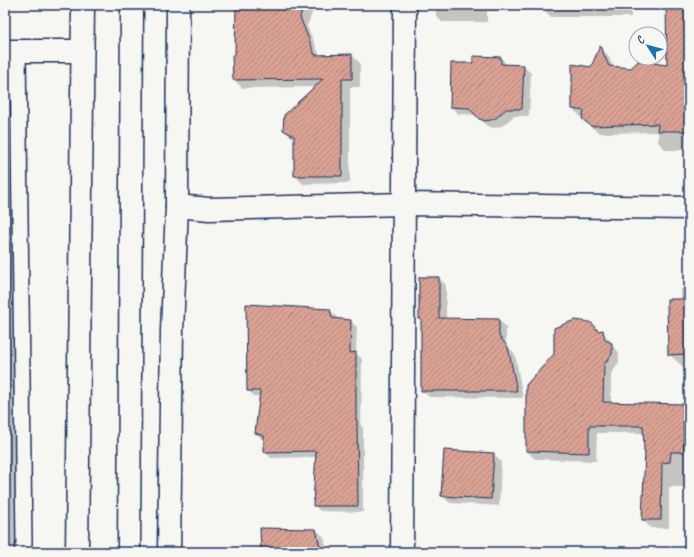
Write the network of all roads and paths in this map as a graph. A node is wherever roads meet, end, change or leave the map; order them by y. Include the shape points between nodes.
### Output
1 (83, 5) edge
2 (132, 5) edge
3 (178, 5) edge
4 (405, 5) edge
5 (12, 51) edge
6 (82, 51) junction
7 (404, 204) junction
8 (177, 206) junction
9 (689, 208) edge
10 (22, 552) edge
11 (77, 552) edge
12 (129, 552) edge
13 (169, 552) edge
14 (402, 552) edge

1 - 6 street
2 - 12 street
3 - 8 street
4 - 7 street
5 - 6 street
5 - 10 lane via 24,543
6 - 11 street
7 - 8 street via 209,209
7 - 9 street
7 - 14 street
8 - 13 street via 172,330

